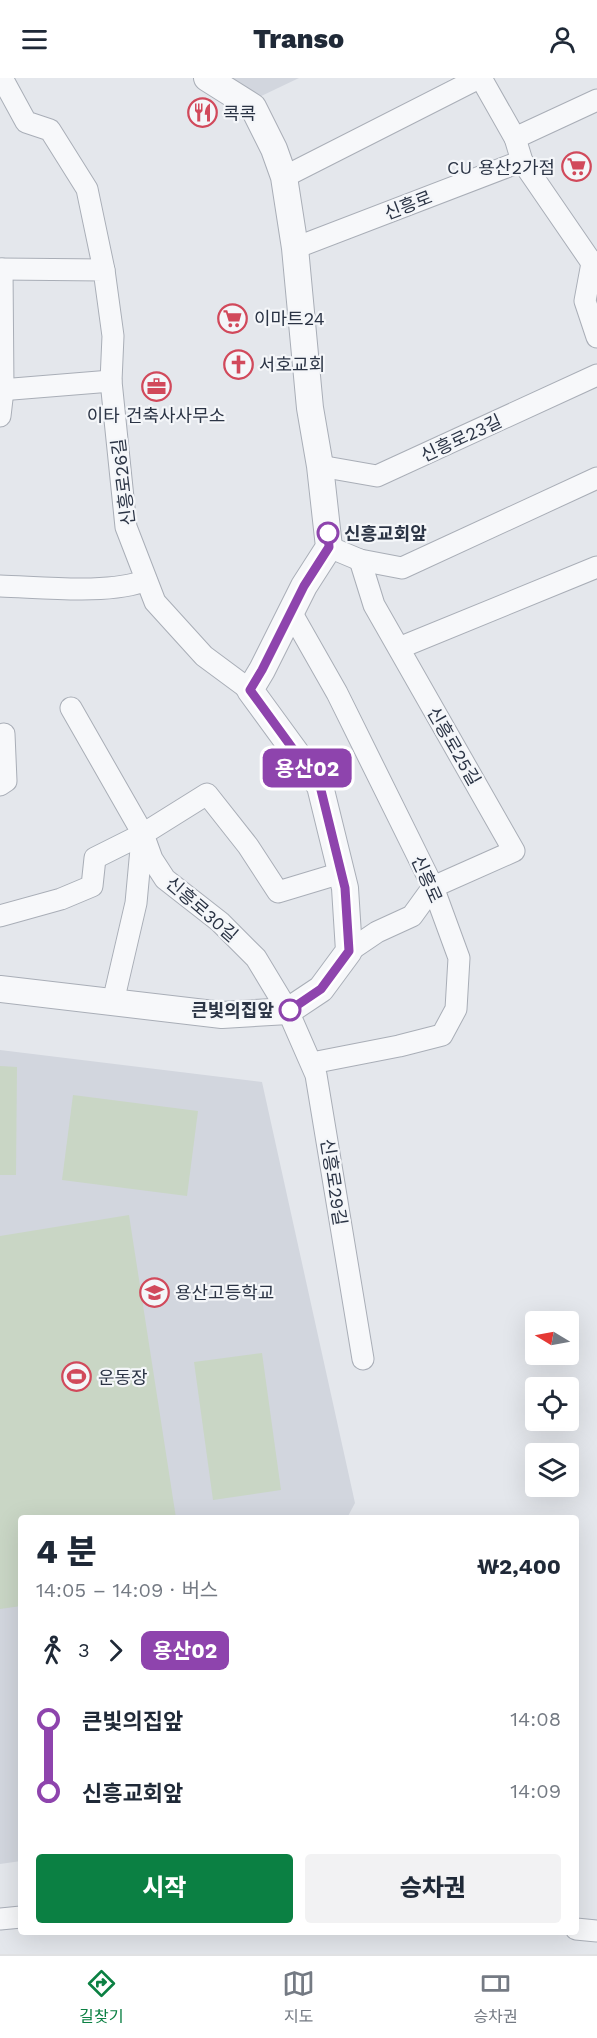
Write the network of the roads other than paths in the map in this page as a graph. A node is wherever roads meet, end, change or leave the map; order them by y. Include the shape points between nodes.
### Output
1 (207, 78) edge
2 (480, 78) edge
3 (3, 80) edge
4 (597, 100) edge
5 (515, 138) junction
6 (522, 161) junction
7 (284, 177) junction
8 (295, 248) junction
9 (595, 264) edge
10 (1, 269) edge
11 (104, 270) junction
12 (597, 338) edge
13 (597, 375) edge
14 (111, 381) junction
15 (1, 390) edge
16 (0, 416) edge
17 (320, 466) junction
18 (597, 478) edge
19 (329, 547) junction
20 (360, 560) junction
21 (597, 567) edge
22 (146, 580) junction
23 (0, 586) edge
24 (291, 612) junction
25 (399, 648) junction
26 (250, 690) junction
27 (71, 708) dead end
28 (4, 734) dead end
29 (0, 785) edge
30 (143, 834) junction
31 (341, 873) junction
32 (433, 887) junction
33 (0, 916) edge
34 (349, 951) junction
35 (0, 989) edge
36 (113, 1002) junction
37 (288, 1011) junction
38 (312, 1063) junction
39 (363, 1359) dead end
40 (18, 1917) edge
41 (0, 1919) edge
42 (579, 1929) edge
43 (597, 1931) edge

1 - 7 street via 253,107
2 - 5 street
2 - 7 street
3 - 11 street, 신흥로26길 via 26,122 50,130 87,189
4 - 5 street
5 - 6 street
6 - 8 street, 신흥로
6 - 9 street
7 - 8 street
8 - 17 street via 310,408
9 - 12 street via 585,301
10 - 11 street
10 - 15 street
11 - 14 street, 신흥로26길 via 113,336
13 - 17 street, 신흥로23길 via 377,476
14 - 15 street
14 - 22 street, 신흥로26길 via 126,527
15 - 16 street
17 - 19 street
18 - 20 street via 402,568
19 - 20 street
19 - 24 street
20 - 25 street, 신흥로25길 via 374,605
21 - 25 street
22 - 23 street via 132,586 94,588
22 - 26 street, 신흥로26길 via 155,603 204,656
24 - 26 street
24 - 32 street, 신흥로
25 - 32 street, 신흥로25길 via 514,851
26 - 31 street via 320,786
27 - 30 street, 신흥로30길
28 - 29 street via 6,781
30 - 31 street via 207,794 278,892
30 - 33 street via 94,858 92,886 61,900
30 - 36 street via 136,903
30 - 37 street, 신흥로30길 via 165,879 220,922 256,958
31 - 34 street
32 - 34 street via 412,916 377,932
32 - 38 street, 신흥로 via 459,957 456,1009 442,1035
34 - 37 street via 321,989
35 - 36 street
36 - 37 street via 222,1015
37 - 38 street, 신흥로29길
38 - 39 street, 신흥로29길
40 - 41 street
42 - 43 street

